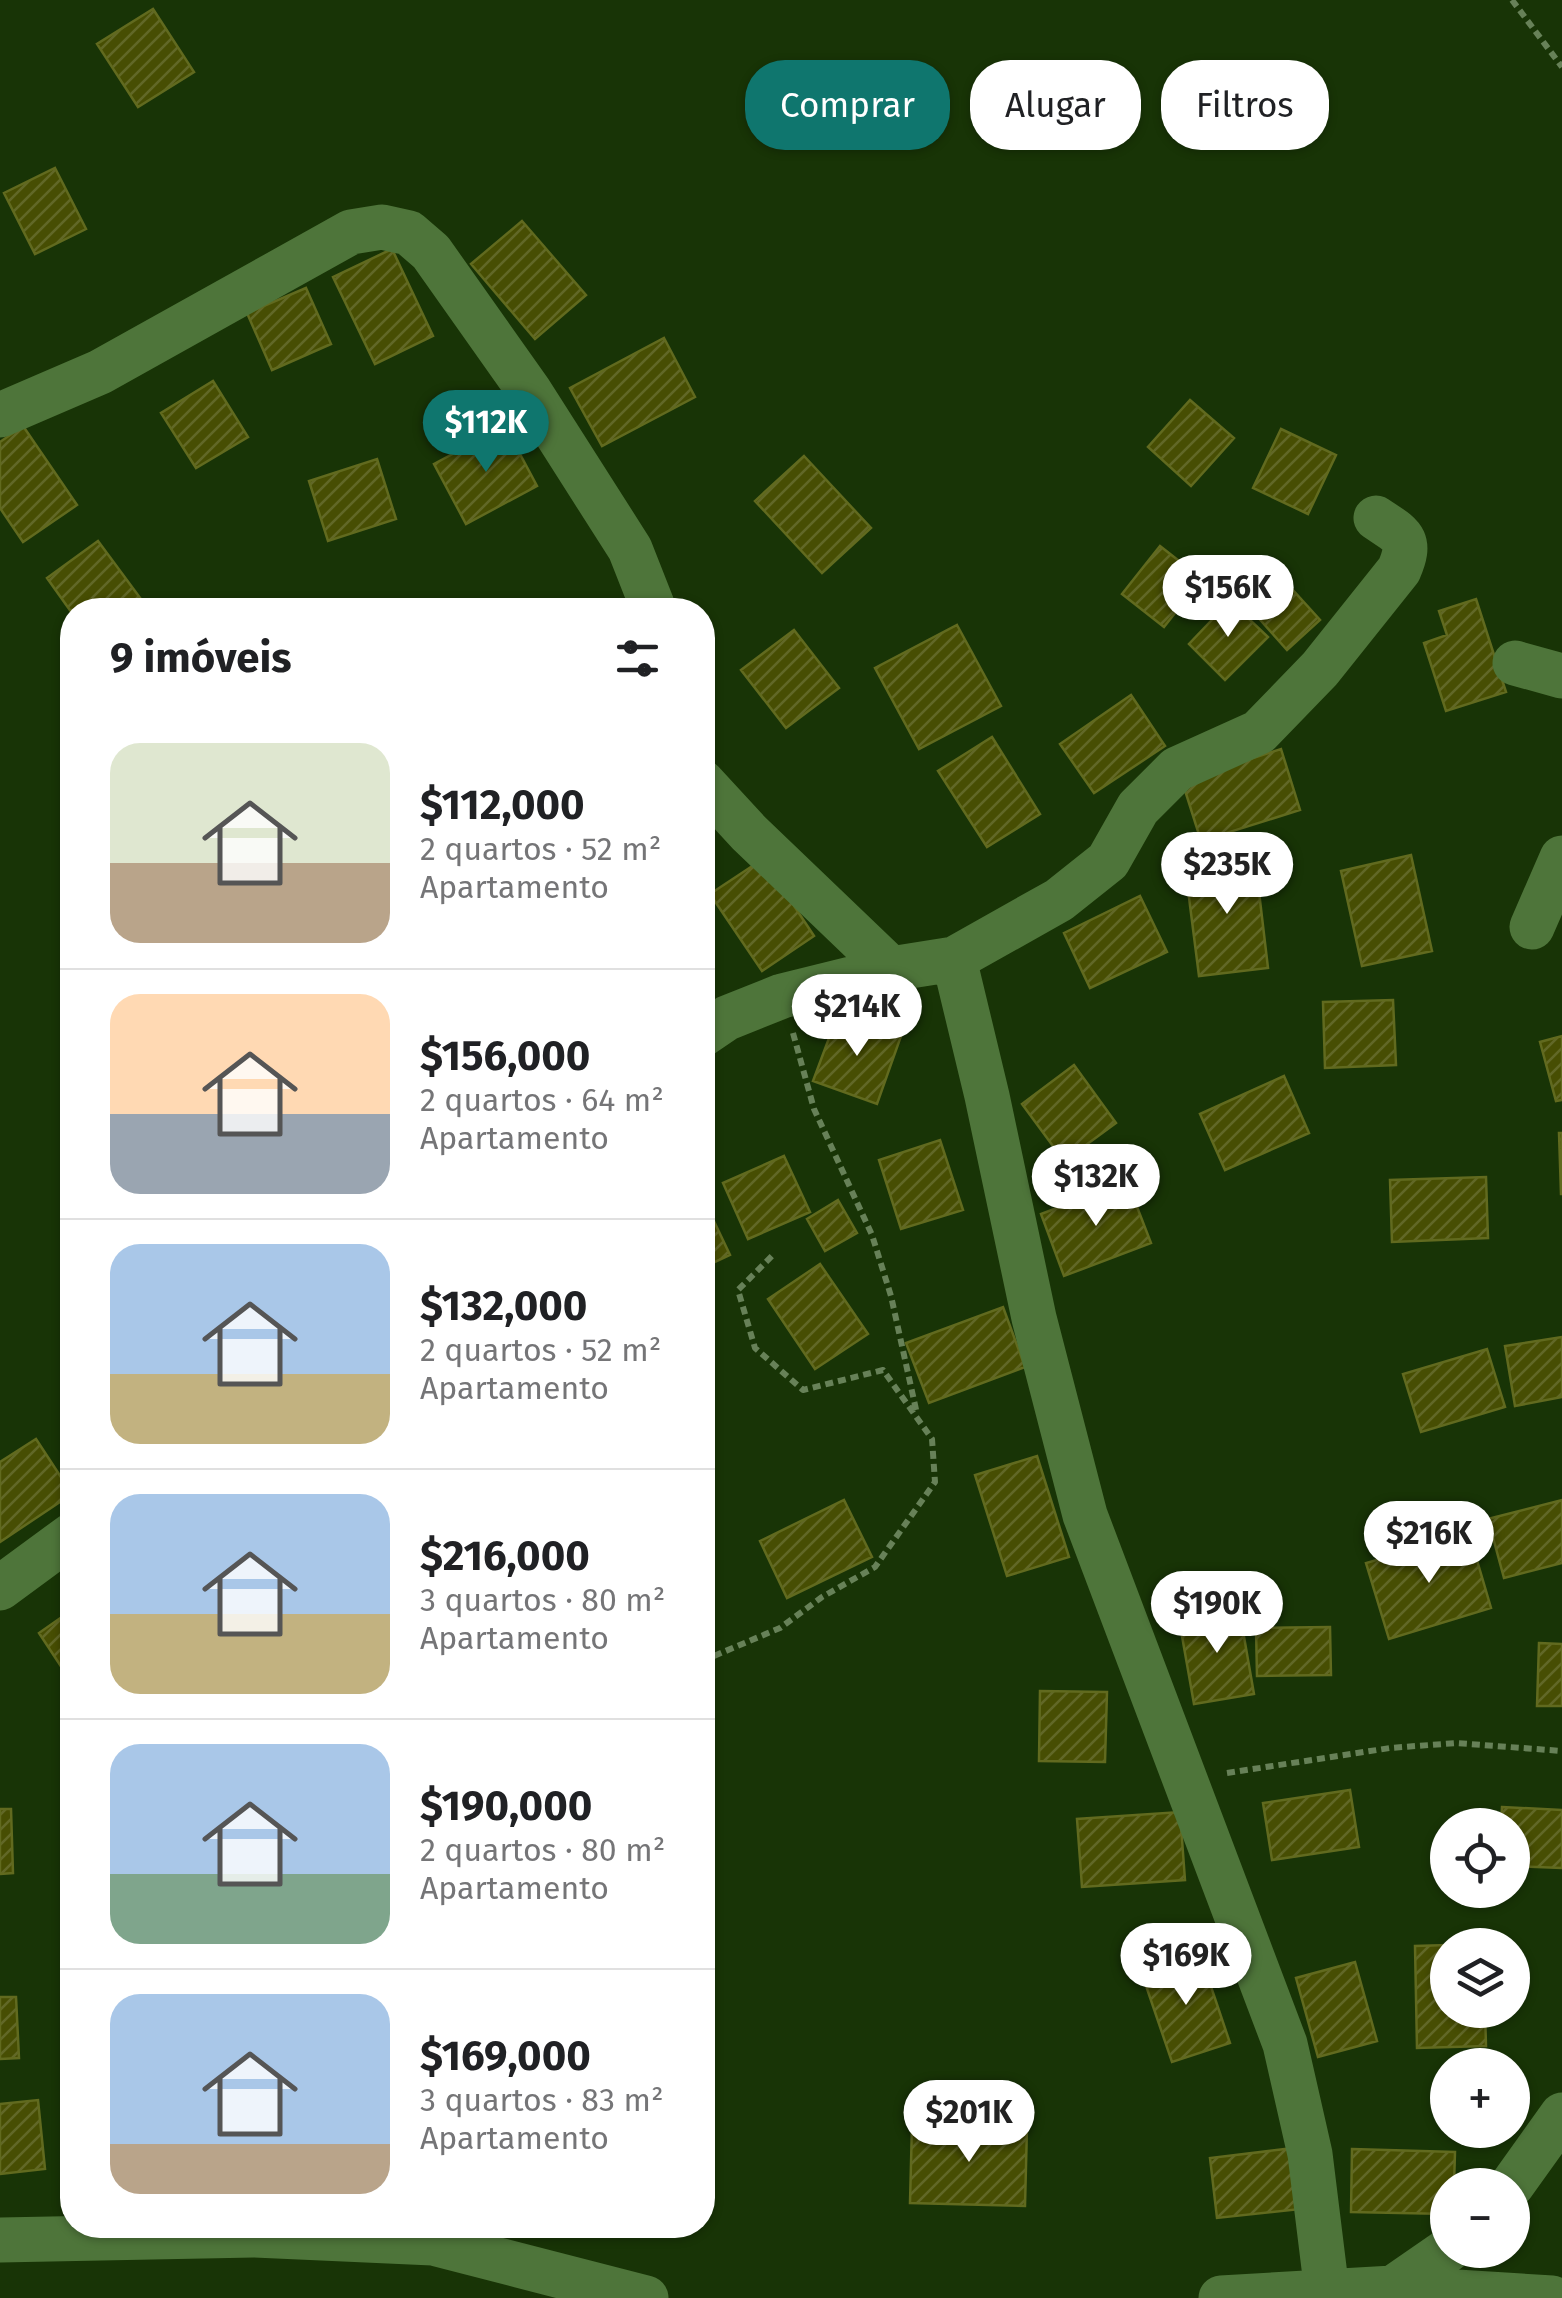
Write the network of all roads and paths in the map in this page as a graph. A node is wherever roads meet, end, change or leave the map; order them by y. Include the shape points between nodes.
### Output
1 (1512, 0) edge
2 (1562, 67) edge
3 (0, 416) edge
4 (1376, 518) dead end
5 (649, 598) edge
6 (1515, 663) dead end
7 (1562, 676) edge
8 (715, 796) edge
9 (1562, 858) edge
10 (1532, 927) dead end
11 (954, 959) junction
12 (891, 970) junction
13 (782, 996) junction
14 (715, 1026) edge
15 (774, 1254) dead end
16 (918, 1420) junction
17 (60, 1544) edge
18 (0, 1588) edge
19 (715, 1656) edge
20 (1562, 1751) edge
21 (1186, 1781) junction
22 (1562, 2115) edge
23 (1524, 2168) edge
24 (85, 2238) edge
25 (374, 2238) edge
26 (0, 2240) edge
27 (1430, 2264) edge
28 (1328, 2292) junction
29 (1393, 2293) edge
30 (625, 2296) edge
31 (1221, 2298) edge
32 (1552, 2298) edge

1 - 2 path
3 - 5 street via 100,372 351,232 409,232 432,252 530,392 630,548
4 - 11 street via 1400,534 1406,554 1320,669 1259,732 1177,768 1138,808 1108,861 1059,900
6 - 7 street
8 - 12 street
9 - 10 street
11 - 12 street
11 - 21 street via 1085,1515
12 - 13 street
13 - 14 street
13 - 16 path via 814,1109 876,1250
15 - 16 path via 738,1290 755,1348 804,1390 883,1370
16 - 19 path via 932,1438 935,1482 875,1567 780,1628
17 - 18 street
20 - 21 path via 1456,1742
21 - 28 street via 1286,2044 1310,2154
22 - 23 street
24 - 26 street
25 - 30 street via 433,2243
27 - 29 street
28 - 29 street
28 - 31 street
29 - 32 street

